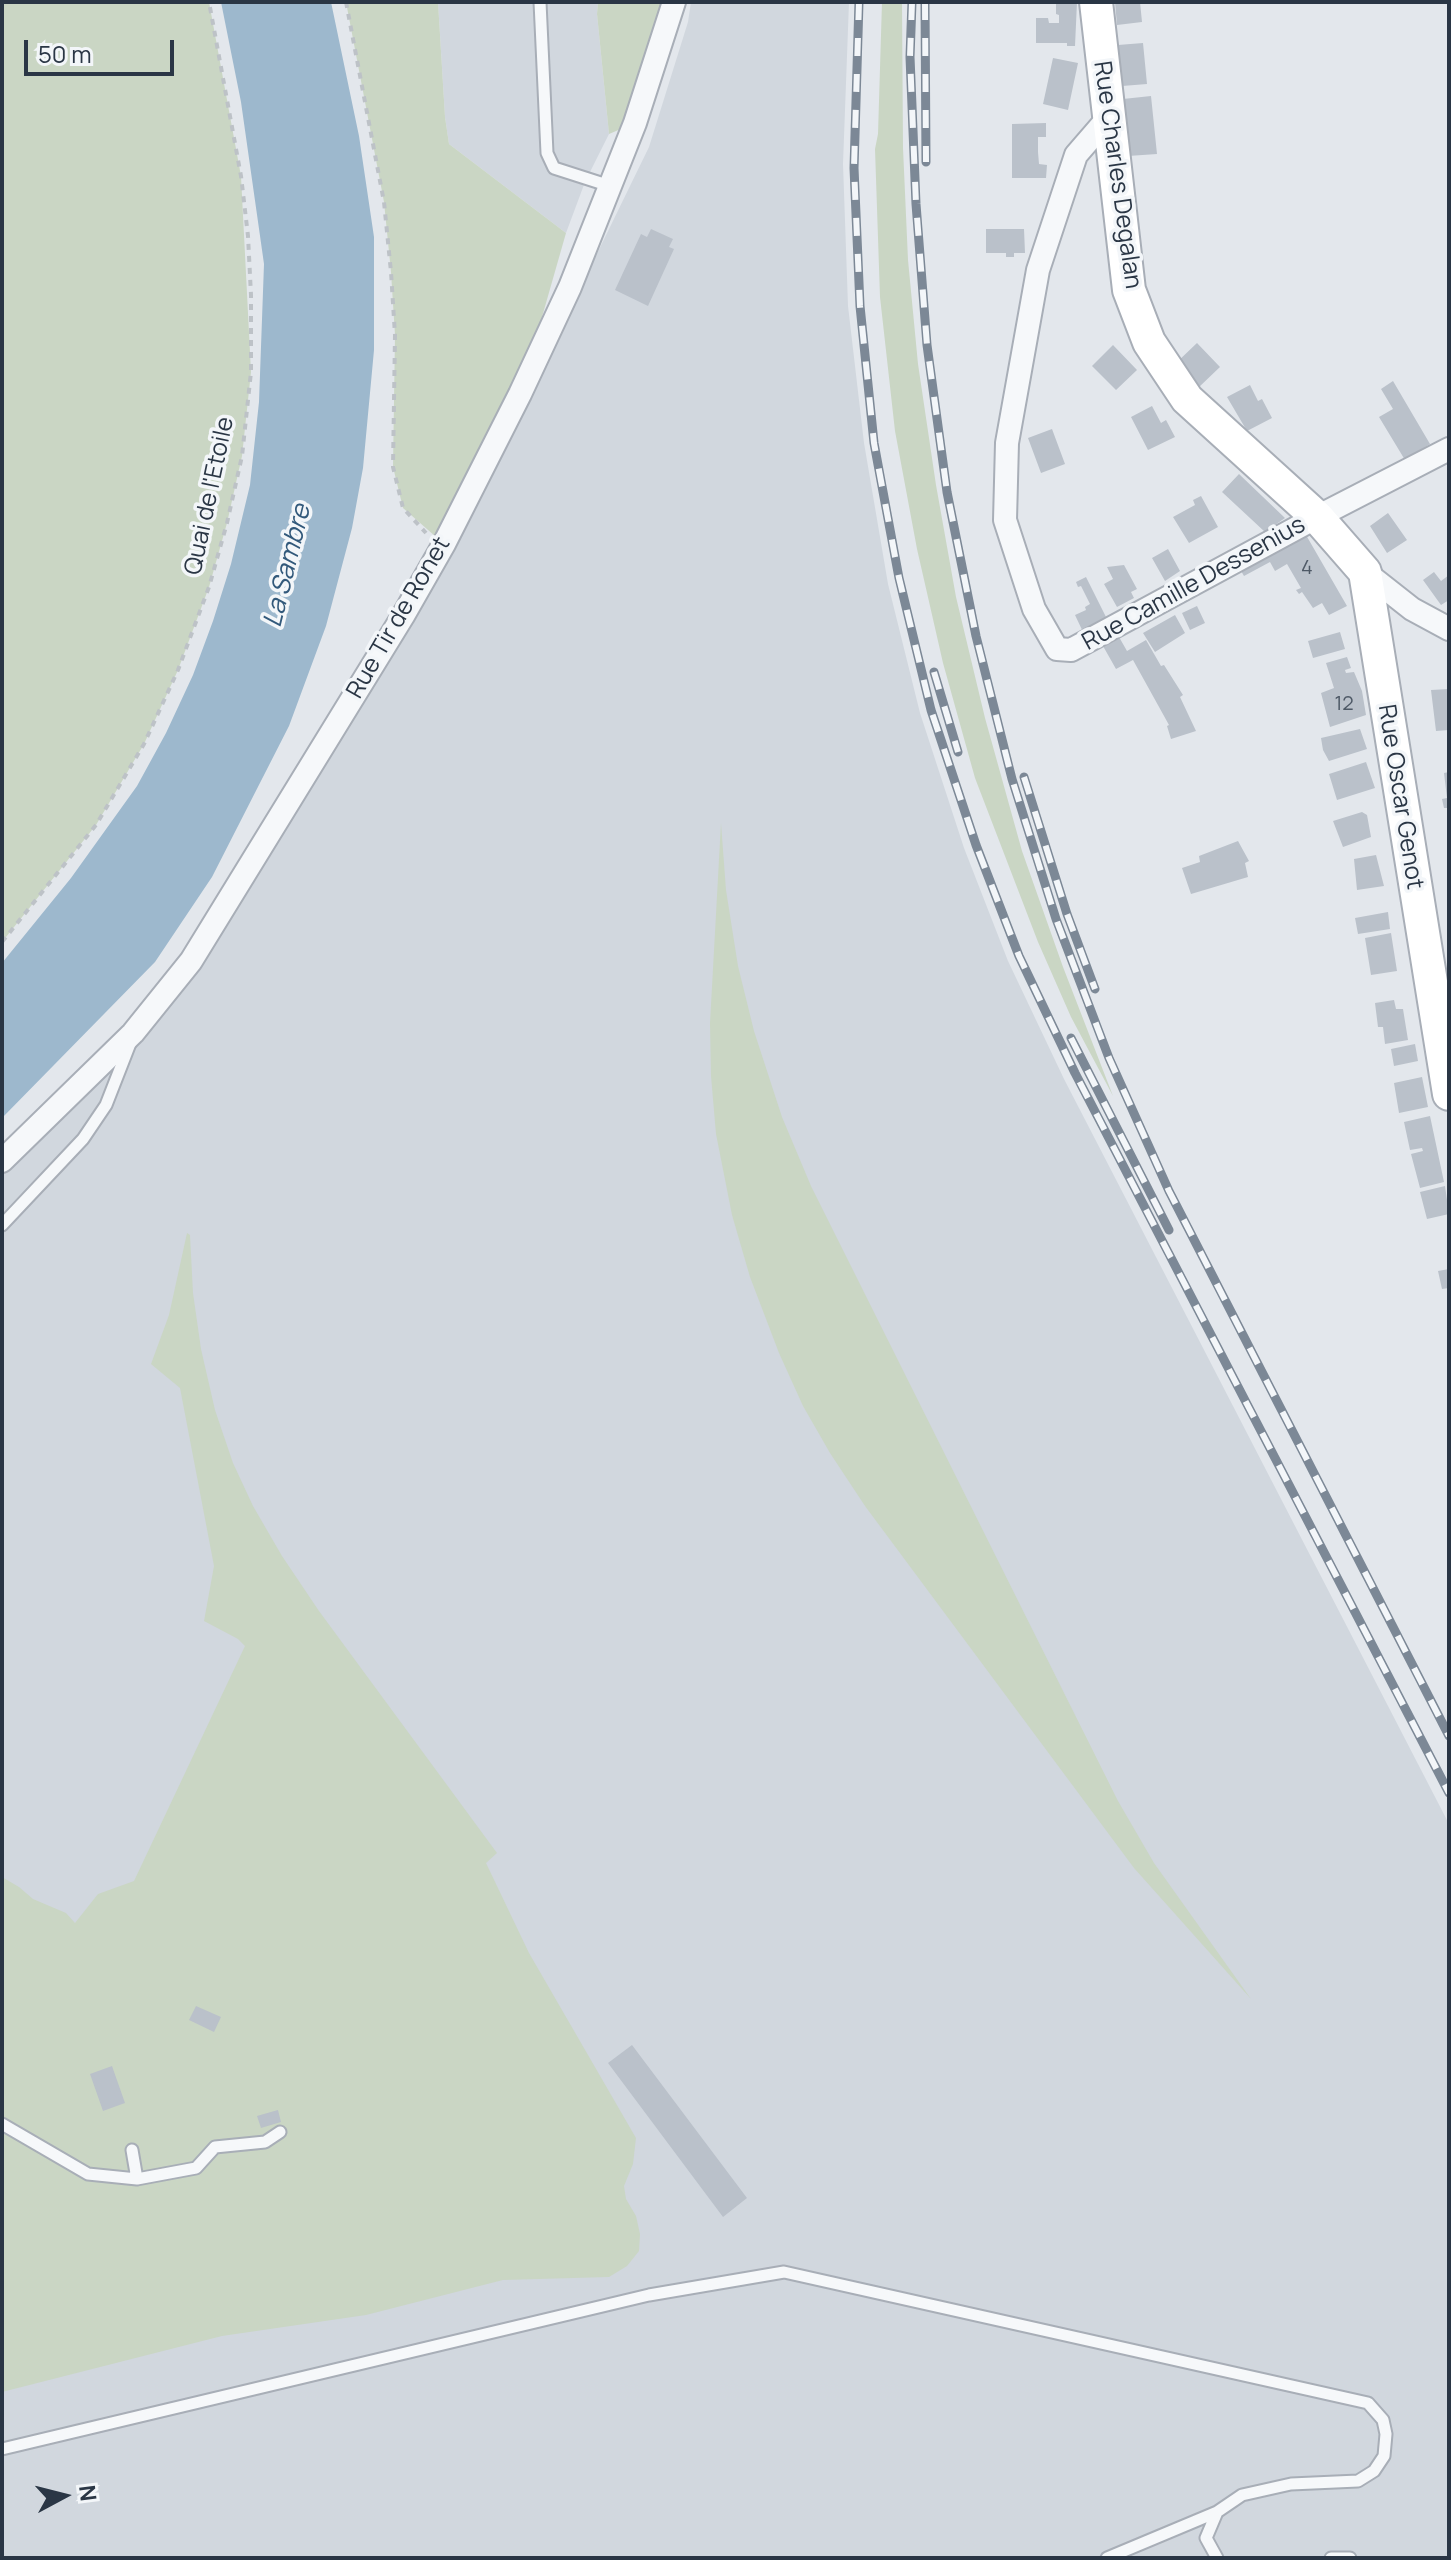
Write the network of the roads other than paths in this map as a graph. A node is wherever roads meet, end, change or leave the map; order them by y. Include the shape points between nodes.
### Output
1 (540, 2) edge
2 (674, 2) edge
3 (1096, 2) edge
4 (1108, 118) junction
5 (611, 187) junction
6 (1449, 449) edge
7 (1317, 517) junction
8 (1365, 572) junction
9 (1449, 629) edge
10 (133, 1033) junction
11 (1449, 1094) edge
12 (2, 1161) edge
13 (2, 1225) edge
14 (2, 2124) edge
15 (280, 2132) dead end
16 (132, 2150) dead end
17 (137, 2179) junction
18 (2, 2449) edge
19 (1217, 2512) junction
20 (1107, 2558) edge
21 (1217, 2558) edge
22 (1331, 2558) edge
23 (1350, 2558) edge

1 - 5 lane via 547,153 554,168
2 - 5 street, Rue Tir de Ronet
3 - 4 street, Rue Charles Degalan
4 - 7 street, Rue Charles Degalan via 1129,290 1149,342 1187,399
4 - 7 street, Rue Camille Dessenius via 1076,155 1038,270 1007,443 1005,520 1034,609 1057,649 1071,650
5 - 10 street, Rue Tir de Ronet via 545,341 444,544 222,913
6 - 7 street
7 - 8 street
8 - 9 street via 1412,609
8 - 11 street, Rue Oscar Genot
10 - 12 street, Rue Tir de Ronet
10 - 13 lane via 106,1105 83,1139
14 - 17 lane via 88,2174
15 - 17 lane via 265,2142 215,2147 196,2168
16 - 17 lane
18 - 19 lane via 649,2295 784,2272 1342,2395 1368,2403 1383,2420 1384,2456 1358,2481 1291,2484 1242,2495
19 - 20 lane
19 - 21 lane via 1206,2538
22 - 23 lane

